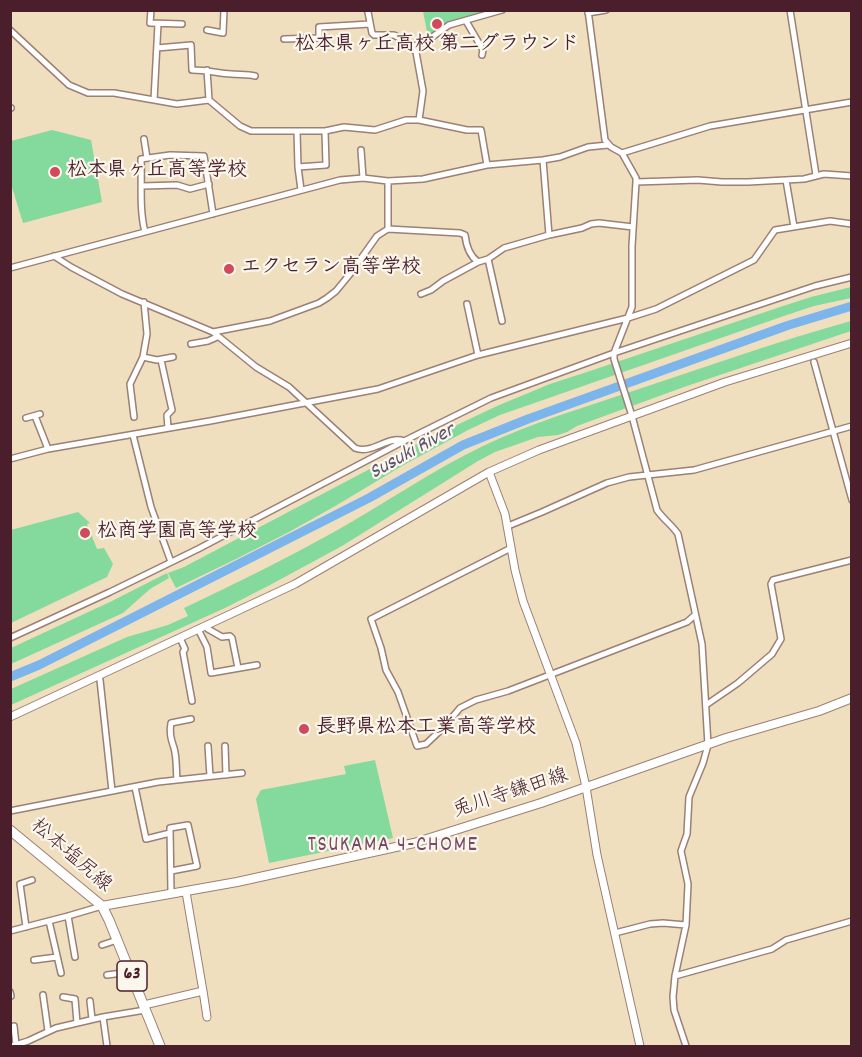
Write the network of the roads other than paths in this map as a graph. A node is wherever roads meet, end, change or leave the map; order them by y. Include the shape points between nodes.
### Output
1 (151, 10) edge
2 (224, 10) edge
3 (366, 10) edge
4 (502, 10) edge
5 (606, 10) edge
6 (790, 10) edge
7 (588, 12) edge
8 (488, 13) edge
9 (465, 21) junction
10 (158, 24) junction
11 (182, 24) dead end
12 (370, 24) junction
13 (10, 30) edge
14 (207, 30) dead end
15 (284, 39) dead end
16 (412, 47) junction
17 (157, 48) junction
18 (482, 55) dead end
19 (207, 70) junction
20 (255, 76) dead end
21 (154, 100) junction
22 (209, 100) junction
23 (852, 102) edge
24 (806, 111) junction
25 (419, 120) junction
26 (297, 131) junction
27 (325, 131) junction
28 (144, 139) dead end
29 (608, 144) junction
30 (361, 150) dead end
31 (622, 153) junction
32 (147, 158) junction
33 (543, 160) junction
34 (487, 165) junction
35 (298, 167) junction
36 (816, 175) junction
37 (852, 176) edge
38 (363, 178) junction
39 (786, 180) junction
40 (388, 181) junction
41 (636, 182) junction
42 (209, 184) junction
43 (142, 186) junction
44 (301, 190) junction
45 (213, 214) junction
46 (852, 224) edge
47 (633, 227) junction
48 (794, 227) junction
49 (388, 229) junction
50 (145, 232) junction
51 (549, 235) junction
52 (54, 256) junction
53 (488, 259) junction
54 (478, 262) junction
55 (10, 268) edge
56 (852, 277) edge
57 (421, 294) dead end
58 (144, 302) junction
59 (467, 304) dead end
60 (628, 318) junction
61 (502, 321) dead end
62 (215, 334) junction
63 (852, 343) edge
64 (191, 344) dead end
65 (478, 355) junction
66 (614, 356) junction
67 (143, 357) junction
68 (173, 357) dead end
69 (811, 359) junction
70 (161, 360) junction
71 (308, 403) junction
72 (631, 414) junction
73 (134, 417) dead end
74 (26, 418) dead end
75 (852, 426) edge
76 (168, 428) junction
77 (832, 431) junction
78 (133, 435) junction
79 (404, 441) junction
80 (48, 449) junction
81 (11, 456) edge
82 (489, 472) junction
83 (647, 475) junction
84 (852, 500) edge
85 (508, 526) junction
86 (511, 548) junction
87 (852, 560) edge
88 (171, 562) junction
89 (695, 615) junction
90 (206, 626) junction
91 (198, 629) junction
92 (10, 638) edge
93 (180, 638) junction
94 (257, 665) dead end
95 (238, 669) junction
96 (551, 674) junction
97 (99, 676) junction
98 (852, 698) edge
99 (192, 701) dead end
100 (706, 705) junction
101 (10, 717) edge
102 (190, 719) dead end
103 (708, 745) junction
104 (208, 746) dead end
105 (225, 746) dead end
106 (242, 773) dead end
107 (226, 775) junction
108 (210, 776) junction
109 (177, 780) junction
110 (135, 787) junction
111 (586, 787) junction
112 (112, 791) junction
113 (10, 811) edge
114 (10, 830) edge
115 (170, 833) junction
116 (171, 872) junction
117 (32, 880) dead end
118 (186, 892) junction
119 (171, 893) junction
120 (102, 906) junction
121 (68, 916) junction
122 (49, 921) junction
123 (852, 921) edge
124 (686, 925) junction
125 (26, 927) junction
126 (10, 931) edge
127 (615, 933) junction
128 (117, 940) junction
129 (102, 945) dead end
130 (76, 953) dead end
131 (57, 957) junction
132 (37, 958) dead end
133 (130, 972) junction
134 (61, 974) dead end
135 (107, 975) dead end
136 (675, 976) junction
137 (202, 991) junction
138 (43, 995) dead end
139 (63, 998) dead end
140 (90, 1001) dead end
141 (144, 1007) junction
142 (103, 1017) junction
143 (207, 1017) dead end
144 (92, 1019) junction
145 (77, 1023) junction
146 (14, 1026) dead end
147 (48, 1031) junction
148 (14, 1046) edge
149 (107, 1047) edge
150 (160, 1047) edge
151 (640, 1047) edge
152 (686, 1047) edge

1 - 10 street via 150,23
2 - 14 street via 223,33
3 - 12 street
4 - 8 street
5 - 7 street
6 - 24 street
7 - 29 street
8 - 9 street
9 - 16 street
9 - 18 street via 483,50
10 - 11 street
10 - 17 street
12 - 15 street via 319,27 319,38
12 - 16 street via 374,35 394,35
13 - 21 street via 69,85 88,93
16 - 25 street via 417,52 423,91
17 - 19 street via 191,45 191,69
17 - 21 street
19 - 20 street
19 - 22 street
21 - 22 street via 180,104
22 - 26 street via 251,131
23 - 24 street
24 - 31 street via 710,126
24 - 36 street
25 - 27 street via 375,130 344,127
25 - 34 street via 481,130
26 - 27 street
26 - 35 street
27 - 35 street via 326,165
28 - 32 street
29 - 31 street
29 - 33 street
30 - 38 street
31 - 41 street
32 - 42 street via 203,155
32 - 43 street via 141,159
33 - 34 street
33 - 51 street
34 - 40 street via 423,179
35 - 44 street
36 - 37 street
36 - 39 street
38 - 40 street
38 - 44 street
39 - 41 street
39 - 48 street
40 - 49 street
41 - 47 street
42 - 43 street via 190,189 177,185
42 - 45 street
43 - 50 street
44 - 45 street
45 - 50 street
46 - 48 street via 830,221
47 - 51 street via 599,223
47 - 60 street via 632,308
48 - 60 street via 775,230 754,260 656,309
49 - 54 street via 460,233 465,235
49 - 62 street via 377,236 336,291 319,303 270,321
50 - 52 street
51 - 53 street via 504,248
52 - 55 street
52 - 58 street
53 - 54 street
53 - 61 street
54 - 57 street
56 - 66 street via 815,286
58 - 62 street
58 - 67 street via 147,334
59 - 65 street
60 - 65 street
60 - 66 street
62 - 64 street via 208,341
62 - 71 street
63 - 69 street via 817,353
65 - 71 street via 378,389
66 - 72 street
66 - 79 street via 491,398
67 - 70 street
67 - 73 street via 130,384
68 - 70 street
69 - 72 street via 733,379
69 - 77 street
70 - 76 street via 172,410 167,415
71 - 76 street
71 - 79 street via 360,450 398,439
72 - 82 street
72 - 83 street
74 - 80 street via 38,415
75 - 77 street
76 - 78 street
77 - 83 street via 694,470
77 - 84 street
78 - 80 street
78 - 88 street via 151,507
79 - 88 street
80 - 81 street
82 - 85 street
82 - 90 street via 295,584
83 - 85 street via 607,483
83 - 89 street via 657,510 678,534
85 - 86 street
86 - 96 street via 523,601
86 - 96 street via 371,619 386,670 417,746 426,744 460,708
87 - 100 street via 773,580 781,639 772,654
88 - 92 street
89 - 96 street via 687,622
89 - 100 street via 702,644
90 - 91 street
90 - 95 street via 222,637 232,638
91 - 93 street
91 - 95 street via 207,647 212,673
93 - 97 street
93 - 99 street
94 - 95 street
96 - 111 street via 576,743
97 - 101 street
97 - 112 street
98 - 103 main road, 兎川寺鎌田線
100 - 103 street
102 - 109 street via 171,723
103 - 111 main road, 兎川寺鎌田線
103 - 124 street via 690,797 687,834 681,851 688,884
104 - 108 street
105 - 107 street
106 - 107 street
107 - 108 street
108 - 109 street
109 - 110 street
110 - 112 street
110 - 115 street via 146,839
111 - 118 main road, 兎川寺鎌田線 via 414,843
111 - 127 street
112 - 113 street
114 - 120 main road, 松本塩尻線 / 63
115 - 116 street
115 - 116 street via 170,828 188,825 197,866
116 - 119 street
117 - 125 street via 20,884
118 - 119 main road, 兎川寺鎌田線
118 - 137 street
119 - 120 main road, 兎川寺鎌田線
120 - 121 street
120 - 128 main road, 松本塩尻線 / 63
121 - 122 street
121 - 130 street
122 - 125 street
122 - 131 street
123 - 136 street
124 - 127 street via 650,924
124 - 136 street
125 - 126 street
127 - 151 street
128 - 129 street
128 - 133 main road, 松本塩尻線 / 63
131 - 132 street
131 - 134 street
133 - 135 street
133 - 141 main road, 松本塩尻線 / 63
136 - 152 street via 674,1010
137 - 141 street
137 - 143 street
138 - 147 street
139 - 145 street via 75,999
140 - 144 street
141 - 142 street
141 - 150 main road, 松本塩尻線 / 63
142 - 144 street
142 - 149 street
144 - 145 street
145 - 147 street
146 - 148 street
147 - 148 street

